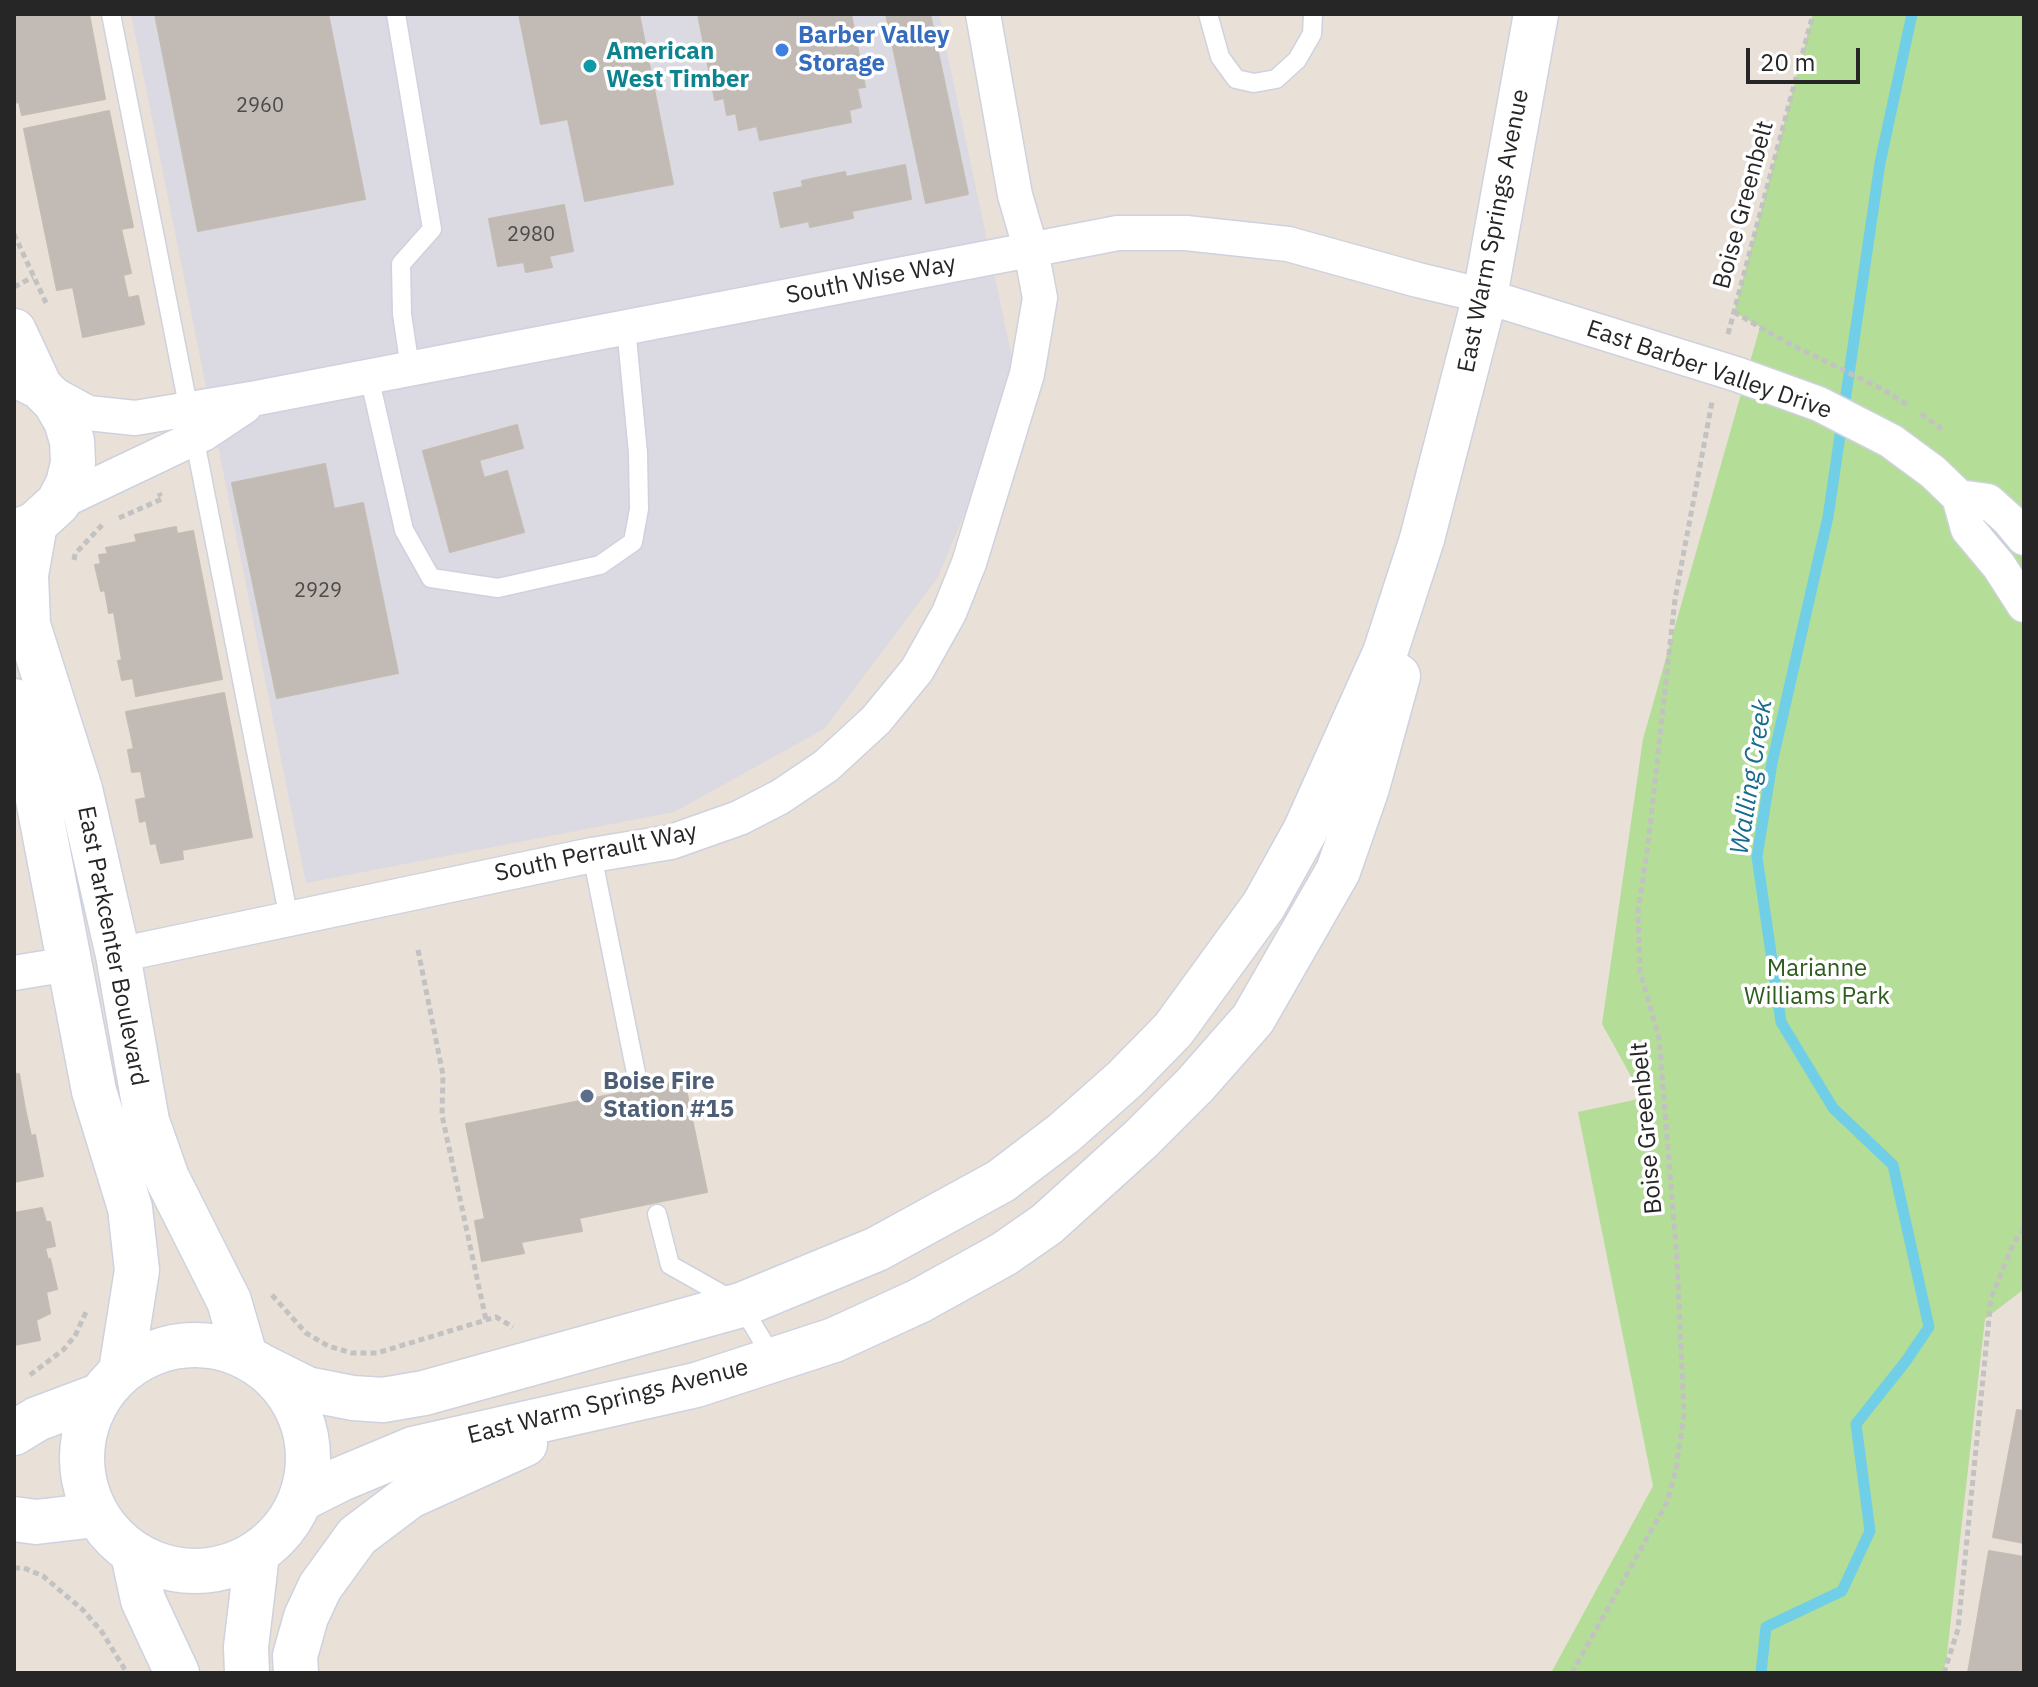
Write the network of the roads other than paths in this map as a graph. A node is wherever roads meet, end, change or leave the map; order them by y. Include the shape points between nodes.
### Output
1 (111, 14) edge
2 (396, 14) edge
3 (983, 14) edge
4 (1208, 14) edge
5 (1313, 14) edge
6 (1536, 14) edge
7 (1031, 250) junction
8 (1485, 296) junction
9 (34, 325) edge
10 (626, 327) junction
11 (410, 368) junction
12 (369, 376) junction
13 (27, 381) edge
14 (191, 424) junction
15 (1959, 497) junction
16 (36, 520) edge
17 (2024, 538) edge
18 (1422, 539) junction
19 (2024, 605) edge
20 (14, 701) edge
21 (592, 855) junction
22 (289, 919) junction
23 (118, 955) junction
24 (69, 964) junction
25 (14, 973) edge
26 (636, 1073) dead end
27 (657, 1214) dead end
28 (741, 1305) junction
29 (774, 1360) junction
30 (254, 1361) junction
31 (111, 1383) junction
32 (611, 1405) junction
33 (14, 1433) edge
34 (303, 1498) junction
35 (96, 1515) junction
36 (14, 1519) edge
37 (133, 1554) junction
38 (257, 1554) junction
39 (177, 1673) edge
40 (247, 1673) edge
41 (296, 1673) edge

1 - 14 lane
2 - 11 lane via 432,229 401,264
3 - 7 street, South Perrault Way via 1015,195
4 - 5 lane via 1220,57 1236,79 1254,83 1276,79 1297,60 1312,34
6 - 8 street, East Warm Springs Avenue
7 - 8 street, South Wise Way via 1118,233 1186,233 1288,244
7 - 10 street, South Wise Way
7 - 21 street, South Perrault Way via 1040,298 1027,374 969,563 917,670 876,720 826,766 780,797 671,842
8 - 15 street, East Barber Valley Drive via 1819,404 1891,441
8 - 18 street, East Warm Springs Avenue
9 - 13 street
10 - 11 street, South Wise Way
10 - 12 lane via 638,453 639,509 633,542 600,565 498,588 431,578 404,530
11 - 12 street, South Wise Way
12 - 14 street, South Wise Way via 257,398
13 - 14 street, South Wise Way via 88,413
13 - 16 street, East Parkcenter Boulevard via 61,412 72,441 68,484
14 - 16 street, South Wise Way
14 - 22 lane
15 - 17 street, East Barber Valley Drive via 1988,501
15 - 19 street, East Barber Valley Drive via 1968,529
16 - 23 street, East Parkcenter Boulevard via 26,575 28,625 80,789
18 - 28 street, East Warm Springs Avenue via 1385,653 1305,831 1264,905 1173,1030 1064,1133 1001,1181 877,1249
18 - 29 street, East Warm Springs Avenue via 1405,650 1338,871 1253,1019 1141,1139 1047,1224 919,1301 834,1340
20 - 24 street, East Parkcenter Boulevard
21 - 22 street, South Perrault Way
21 - 26 lane
22 - 23 street, South Perrault Way
23 - 30 street, East Parkcenter Boulevard via 147,1121 167,1178
24 - 25 street
24 - 31 street, East Parkcenter Boulevard via 94,1091 130,1208 137,1270
27 - 28 lane via 670,1265
28 - 29 lane
28 - 30 street, East Warm Springs Avenue via 383,1400 307,1389
29 - 32 street, East Warm Springs Avenue
30 - 31 street via 214,1346 181,1345 149,1354
30 - 34 street via 289,1393 305,1426 310,1463
31 - 33 street
31 - 35 street via 87,1423 81,1454
32 - 34 street, East Warm Springs Avenue via 413,1449
32 - 41 street via 410,1496 357,1536 320,1587 306,1617
34 - 38 street via 285,1530
35 - 36 street via 36,1522
35 - 37 street
37 - 38 street via 163,1568 195,1573 227,1568
37 - 39 street via 143,1600
38 - 40 street

